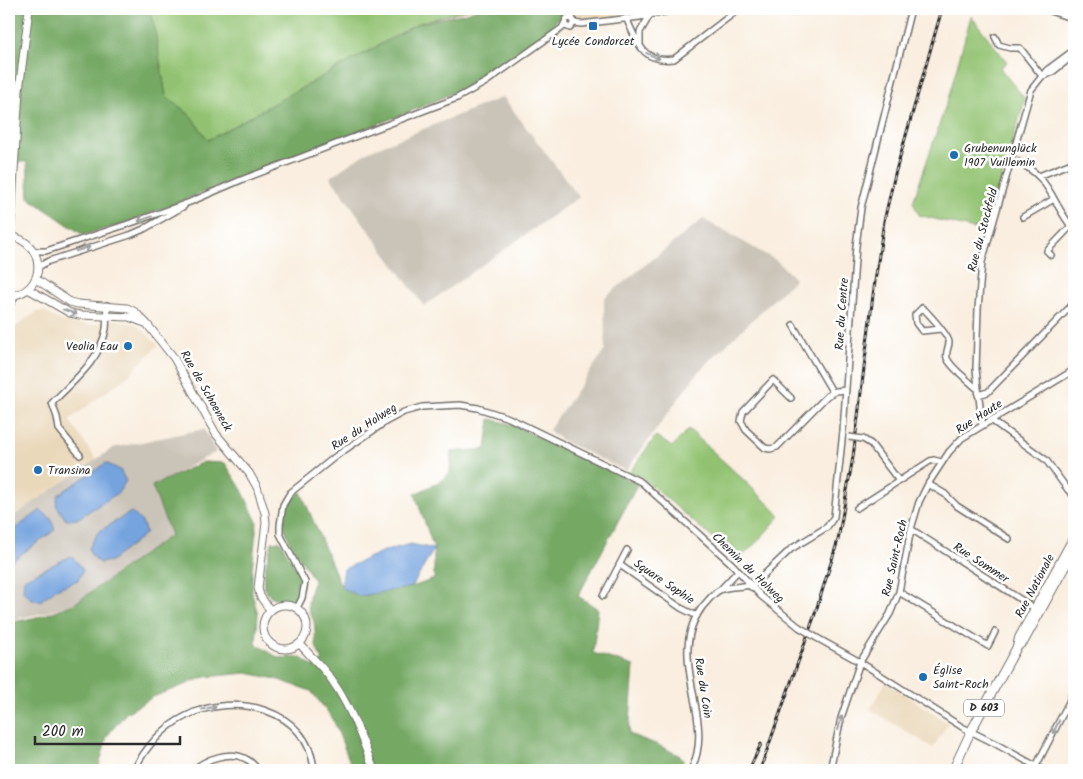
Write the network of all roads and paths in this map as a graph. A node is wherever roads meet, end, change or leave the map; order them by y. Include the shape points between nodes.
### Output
1 (29, 9) edge
2 (571, 9) edge
3 (638, 9) edge
4 (678, 9) edge
5 (740, 9) edge
6 (911, 9) edge
7 (1053, 12) dead end
8 (650, 15) junction
9 (640, 17) junction
10 (571, 18) junction
11 (626, 18) junction
12 (1074, 19) edge
13 (574, 23) junction
14 (564, 25) junction
15 (995, 37) dead end
16 (640, 47) junction
17 (1074, 50) edge
18 (1074, 56) edge
19 (1042, 76) junction
20 (1012, 159) junction
21 (1074, 162) edge
22 (1039, 176) junction
23 (1054, 199) junction
24 (190, 202) junction
25 (1023, 217) dead end
26 (1073, 228) edge
27 (9, 236) edge
28 (34, 251) junction
29 (1051, 255) dead end
30 (38, 267) junction
31 (36, 279) junction
32 (28, 289) junction
33 (12, 296) edge
34 (1074, 303) edge
35 (107, 305) junction
36 (9, 306) edge
37 (106, 315) junction
38 (148, 324) junction
39 (793, 325) dead end
40 (941, 329) junction
41 (1074, 370) edge
42 (978, 388) junction
43 (846, 390) junction
44 (833, 393) junction
45 (978, 395) junction
46 (792, 398) dead end
47 (991, 420) junction
48 (982, 425) junction
49 (842, 436) junction
50 (80, 455) dead end
51 (942, 462) junction
52 (630, 477) joint
53 (899, 481) junction
54 (928, 484) junction
55 (1074, 496) edge
56 (857, 508) dead end
57 (911, 530) junction
58 (1074, 537) edge
59 (1009, 539) dead end
60 (627, 550) dead end
61 (1071, 554) edge
62 (620, 564) junction
63 (738, 571) junction
64 (751, 586) junction
65 (720, 590) junction
66 (899, 592) junction
67 (603, 596) dead end
68 (297, 608) junction
69 (270, 610) junction
70 (1038, 610) junction
71 (697, 616) junction
72 (995, 632) dead end
73 (300, 644) junction
74 (860, 662) junction
75 (1074, 687) edge
76 (971, 731) junction
77 (1035, 769) edge
78 (134, 770) edge
79 (193, 770) edge
80 (258, 770) edge
81 (314, 770) edge
82 (374, 770) edge
83 (691, 770) edge
84 (830, 770) edge
85 (953, 770) edge
86 (1043, 770) edge

1 - 27 main road via 19,91
2 - 10 street
3 - 9 street
4 - 8 street
16 -> 5 street via 646,55 662,60 674,59
6 - 43 street, Rue du Centre via 861,208
7 - 12 street
8 - 9 street
8 - 16 street via 640,32
9 - 11 street
10 - 13 street
10 - 14 street via 565,19
11 - 13 street
11 - 16 street
13 - 14 street via 570,28
14 - 24 street via 486,82 457,98
15 - 19 street via 999,44 1020,48
17 - 19 street
18 - 19 street
19 - 20 street, Rue du Stockfeld via 1031,90
20 - 22 street
20 - 42 street, Rue du Stockfeld via 982,262 976,370
21 - 22 street
22 - 23 street
23 - 25 street
23 - 26 street
24 -> 28 street via 46,251
30 -> 24 street via 48,260 144,229
26 - 29 street via 1047,251
27 - 28 main road via 20,238
28 - 30 main road
30 - 31 main road
31 - 32 main road
31 - 35 main road, Rue de Schoeneck via 70,302
32 - 33 main road
32 -> 37 main road via 70,313
33 - 36 main road
34 - 45 street via 988,392
35 - 37 street
35 - 38 main road, Rue de Schoeneck via 127,308
37 - 38 main road via 129,316
37 - 50 street via 103,339 94,359 52,403 59,429
38 - 69 main road, Rue de Schoeneck via 174,358 212,428 257,487 266,512 258,588
39 - 44 street
40 - 40 street via 922,308 915,315 922,331
40 - 42 street via 949,341 949,361
41 - 47 street, Rue Haute
42 - 45 street, Rue du Stockfeld
43 - 44 street
43 - 49 street, Rue du Centre
44 - 46 street via 774,448 765,448 744,427 743,412 773,380
45 - 48 street, Rue du Stockfeld
47 - 48 street, Rue Haute
47 - 55 street via 1046,460
48 - 51 street, Rue Haute via 962,438
49 - 53 street, bridge via 871,444
49 - 64 street, Rue du Centre via 833,520 787,552
51 - 53 street via 930,461
51 - 54 street, Rue Saint-Roch
52 - 63 street, Chemin du Holweg via 641,482
52 - 68 street, Rue du Holweg via 509,418 478,408 460,404 404,412 336,456 290,494 283,505 280,534 305,582
53 - 56 street
54 - 57 street, Rue Saint-Roch
54 - 59 street
57 - 66 street, Rue Saint-Roch
57 - 70 street, Rue Sommer
58 - 61 main road, Rue Nationale / D 603
60 - 62 street, Square Sophie
61 - 70 main road, Rue Nationale / D 603
62 - 67 street, Square Sophie
62 - 71 street, Square Sophie
63 - 64 street, Chemin du Holweg
63 - 65 street, Rue du Coin
64 - 65 street
64 - 74 street, Chemin du Holweg, bridge via 799,627
65 - 71 street, Rue du Coin
66 - 72 street via 988,646
66 - 74 street, Rue Saint-Roch via 890,614
68 - 69 main road via 284,604
68 - 73 main road via 308,626
69 - 73 main road via 262,627 269,643 280,649
70 - 76 main road, Rue Nationale / D 603 via 1019,638
71 - 83 street, Rue du Coin via 688,653 699,726
73 - 82 main road via 325,671 352,713
74 - 76 street, Chemin du Holweg
84 -> 74 street, Rue Saint-Roch via 841,718
75 -> 77 street
76 - 77 street, Chemin du Holweg
76 - 85 main road, Rue Nationale / D 603
77 - 86 street, Chemin du Holweg
78 -> 81 street via 148,748 173,723 220,706 266,710 286,720 306,743
79 - 80 street via 208,760 239,756 249,760

